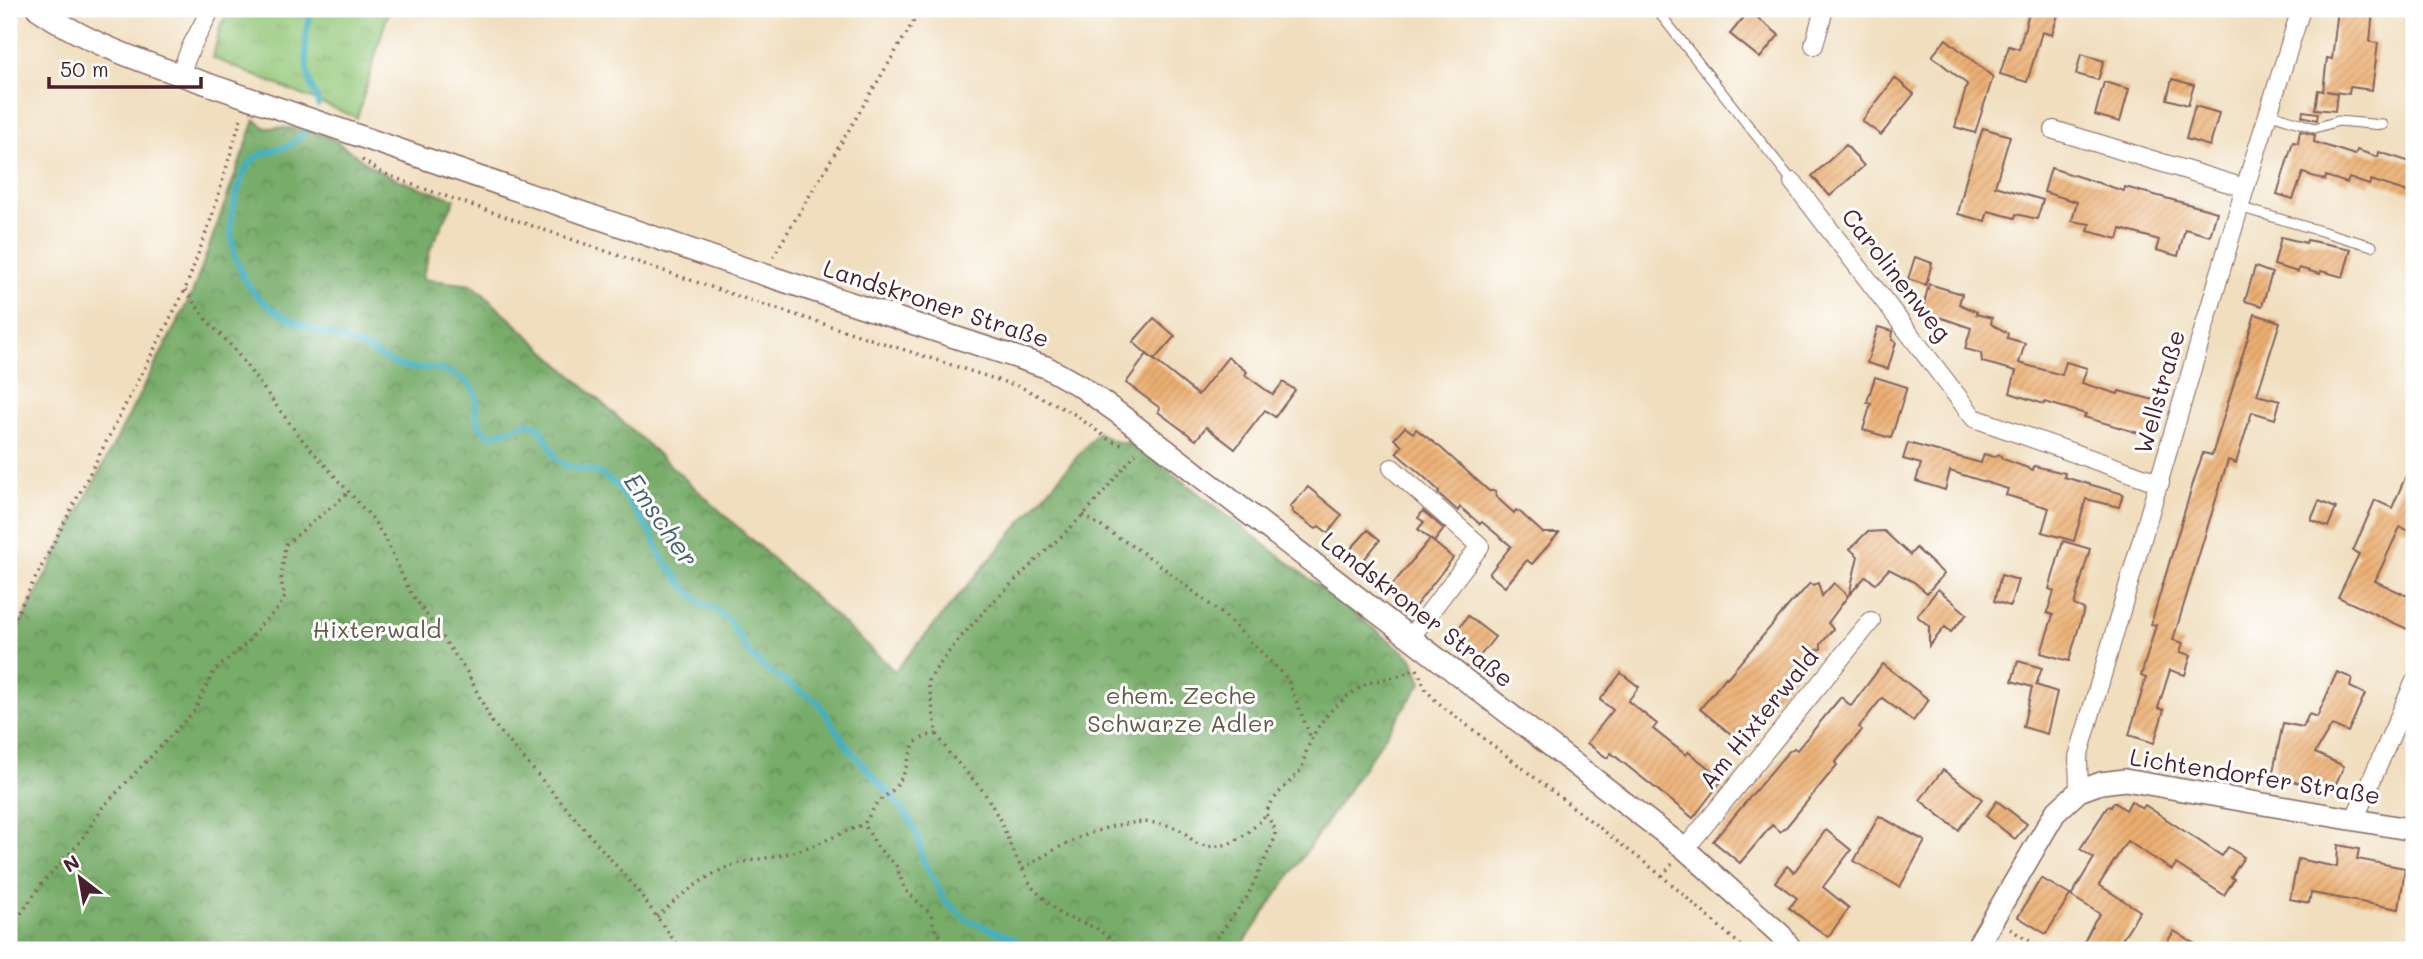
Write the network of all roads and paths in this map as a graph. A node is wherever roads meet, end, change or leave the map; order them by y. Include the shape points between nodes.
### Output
1 (38, 9) edge
2 (211, 9) edge
3 (921, 9) edge
4 (1656, 9) edge
5 (1824, 9) edge
6 (2301, 9) edge
7 (1814, 45) dead end
8 (180, 74) junction
9 (246, 96) junction
10 (2268, 113) junction
11 (2383, 125) dead end
12 (2054, 130) dead end
13 (358, 158) dead end
14 (1793, 182) joint
15 (2245, 188) junction
16 (2239, 207) junction
17 (2372, 246) dead end
18 (763, 274) junction
19 (185, 290) junction
20 (1143, 442) junction
21 (1392, 468) dead end
22 (2160, 484) junction
23 (348, 493) junction
24 (1083, 515) junction
25 (1871, 621) dead end
26 (9, 629) edge
27 (1418, 655) junction
28 (2413, 689) edge
29 (937, 734) junction
30 (1312, 739) junction
31 (2079, 791) junction
32 (1266, 814) junction
33 (2354, 820) junction
34 (864, 824) junction
35 (2414, 830) edge
36 (1685, 849) junction
37 (1022, 870) junction
38 (657, 917) junction
39 (1993, 917) junction
40 (9, 931) edge
41 (681, 950) edge
42 (951, 950) edge
43 (1126, 950) edge
44 (1210, 950) edge
45 (1746, 950) edge
46 (1792, 950) edge
47 (1975, 950) edge
48 (2044, 950) edge

1 - 8 street, Landskroner Straße via 114,51
2 - 8 street
3 - 18 path
4 - 14 lane, Carolinenweg
5 - 7 street
6 - 10 street, Wellstraße
8 - 9 street, Landskroner Straße
9 - 18 street, Landskroner Straße
9 - 19 path via 212,216
10 - 11 lane via 2315,128 2338,121
10 - 15 street, Wellstraße
12 - 15 street
13 - 20 path via 429,190 1023,388 1074,414 1111,441
14 - 22 street, Carolinenweg via 1974,418
15 - 16 street, Wellstraße
16 - 17 lane
16 - 22 street, Wellstraße
18 - 20 street, Landskroner Straße via 1046,366 1109,406
19 - 23 path
19 - 26 path
20 - 24 path
20 - 27 street, Landskroner Straße
21 - 27 street via 1480,546
22 - 31 street, Wellstraße via 2078,757
23 - 38 path via 372,518 409,590 467,672 492,722
23 - 40 path via 285,545 281,581 285,597 278,609 214,671 194,710 102,808
24 - 29 path via 947,652 928,681
24 - 30 path via 1151,558 1227,618 1287,678
25 - 36 street, Am Hixterwald
27 - 30 path via 1410,672 1369,683 1340,700
27 - 36 street, Landskroner Straße
27 - 45 path via 1426,690 1437,702 1662,876
28 - 33 street
29 - 34 path via 914,743 903,776
29 - 37 path via 984,792
30 - 32 path via 1301,771 1285,784
31 - 33 street, Lichtendorfer Straße via 2125,780
31 - 39 street, Lichtendorfer Straße via 2055,813
32 - 37 path via 1253,831 1224,845 1200,845 1180,830 1131,823 1071,842
32 - 44 path via 1275,838 1251,889
33 - 35 street, Lichtendorfer Straße
34 - 38 path via 789,853 718,872 690,888
34 - 42 path via 878,848 896,865 905,890 931,914 935,929
36 - 46 street, Landskroner Straße
37 - 43 path via 1032,887 1061,915 1096,929
38 - 41 path
39 - 47 street, Lichtendorfer Straße
39 - 48 path

